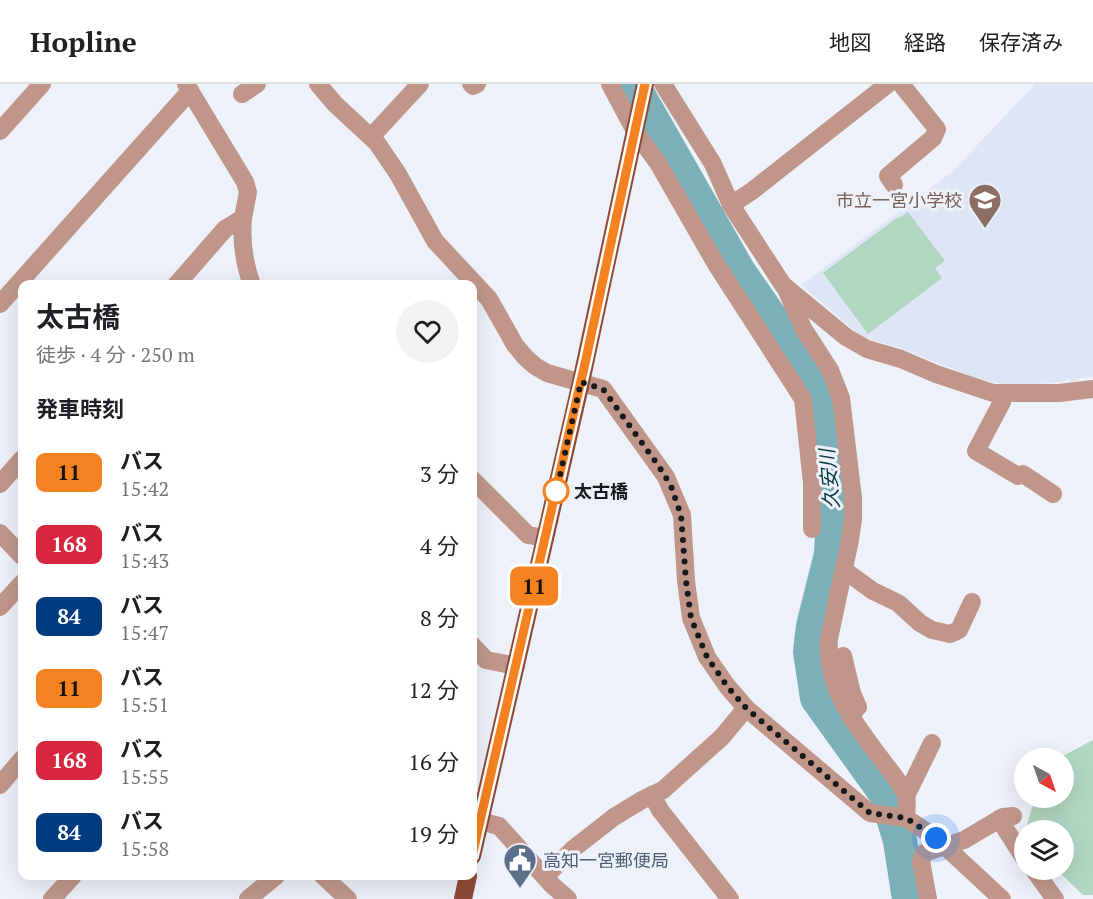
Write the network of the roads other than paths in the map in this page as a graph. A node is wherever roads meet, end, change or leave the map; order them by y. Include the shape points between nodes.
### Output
1 (42, 84) edge
2 (318, 84) edge
3 (420, 84) edge
4 (471, 84) edge
5 (477, 84) edge
6 (610, 84) edge
7 (645, 84) edge
8 (663, 84) edge
9 (888, 84) edge
10 (901, 84) edge
11 (188, 88) edge
12 (0, 131) edge
13 (636, 133) junction
14 (371, 137) junction
15 (894, 185) dead end
16 (731, 205) junction
17 (243, 218) junction
18 (21, 280) edge
19 (180, 280) edge
20 (250, 280) edge
21 (471, 280) edge
22 (18, 283) edge
23 (783, 285) junction
24 (477, 286) edge
25 (0, 304) edge
26 (581, 382) junction
27 (1093, 389) edge
28 (1002, 393) junction
29 (18, 464) edge
30 (0, 484) edge
31 (477, 484) edge
32 (1053, 494) dead end
33 (812, 529) dead end
34 (0, 533) edge
35 (545, 538) junction
36 (18, 552) edge
37 (844, 570) junction
38 (18, 588) edge
39 (972, 602) dead end
40 (0, 608) edge
41 (477, 650) edge
42 (843, 656) dead end
43 (516, 666) junction
44 (746, 708) junction
45 (850, 716) junction
46 (932, 743) dead end
47 (18, 764) edge
48 (0, 784) edge
49 (651, 795) junction
50 (906, 796) junction
51 (906, 818) junction
52 (480, 821) junction
53 (477, 834) edge
54 (1014, 836) edge
55 (944, 846) junction
56 (545, 877) junction
57 (69, 880) edge
58 (271, 880) edge
59 (327, 880) edge
60 (467, 880) edge
61 (1041, 880) edge
62 (52, 899) edge
63 (248, 899) edge
64 (348, 899) edge
65 (463, 899) edge
66 (568, 899) edge
67 (730, 899) edge
68 (928, 899) edge
69 (1002, 899) edge
70 (1055, 899) edge

1 - 12 street
2 - 14 street
3 - 14 street
4 - 5 street
6 - 13 street
7 - 13 main road
8 - 16 street via 713,164
9 - 16 street
10 - 15 street via 936,126 936,132 888,176
11 - 17 street via 245,182 248,192
11 - 18 street
13 - 26 main road
13 - 33 street via 803,399 812,483
14 - 21 street via 398,174 435,241
16 - 23 street
17 - 19 street via 225,229
17 - 20 street via 243,246
22 - 25 street
23 - 28 street via 846,338 867,349
23 - 37 street via 841,398 853,498
24 - 26 street via 525,357 548,373
26 - 35 main road
26 - 44 street via 603,389 671,486 681,515 691,618 707,657
27 - 28 street
28 - 32 street via 1002,402 976,451
29 - 30 street
31 - 35 street via 528,535
34 - 36 street
35 - 43 main road
37 - 39 street via 898,603 932,630 950,634 959,630
37 - 45 street via 828,652 831,676
38 - 40 street
41 - 43 street via 486,660
42 - 45 street via 858,707
43 - 52 main road
44 - 49 street via 722,737 663,790
44 - 51 street via 870,813
45 - 50 street
46 - 50 street
47 - 48 street
49 - 56 street via 573,849
49 - 67 street
50 - 51 street
51 - 55 street
52 - 53 main road
52 - 56 street via 499,826
54 - 55 street via 1006,818
55 - 68 street via 924,853 921,861
55 - 69 street
56 - 66 street
57 - 62 street
58 - 63 street
59 - 64 street
60 - 65 main road
61 - 70 street

